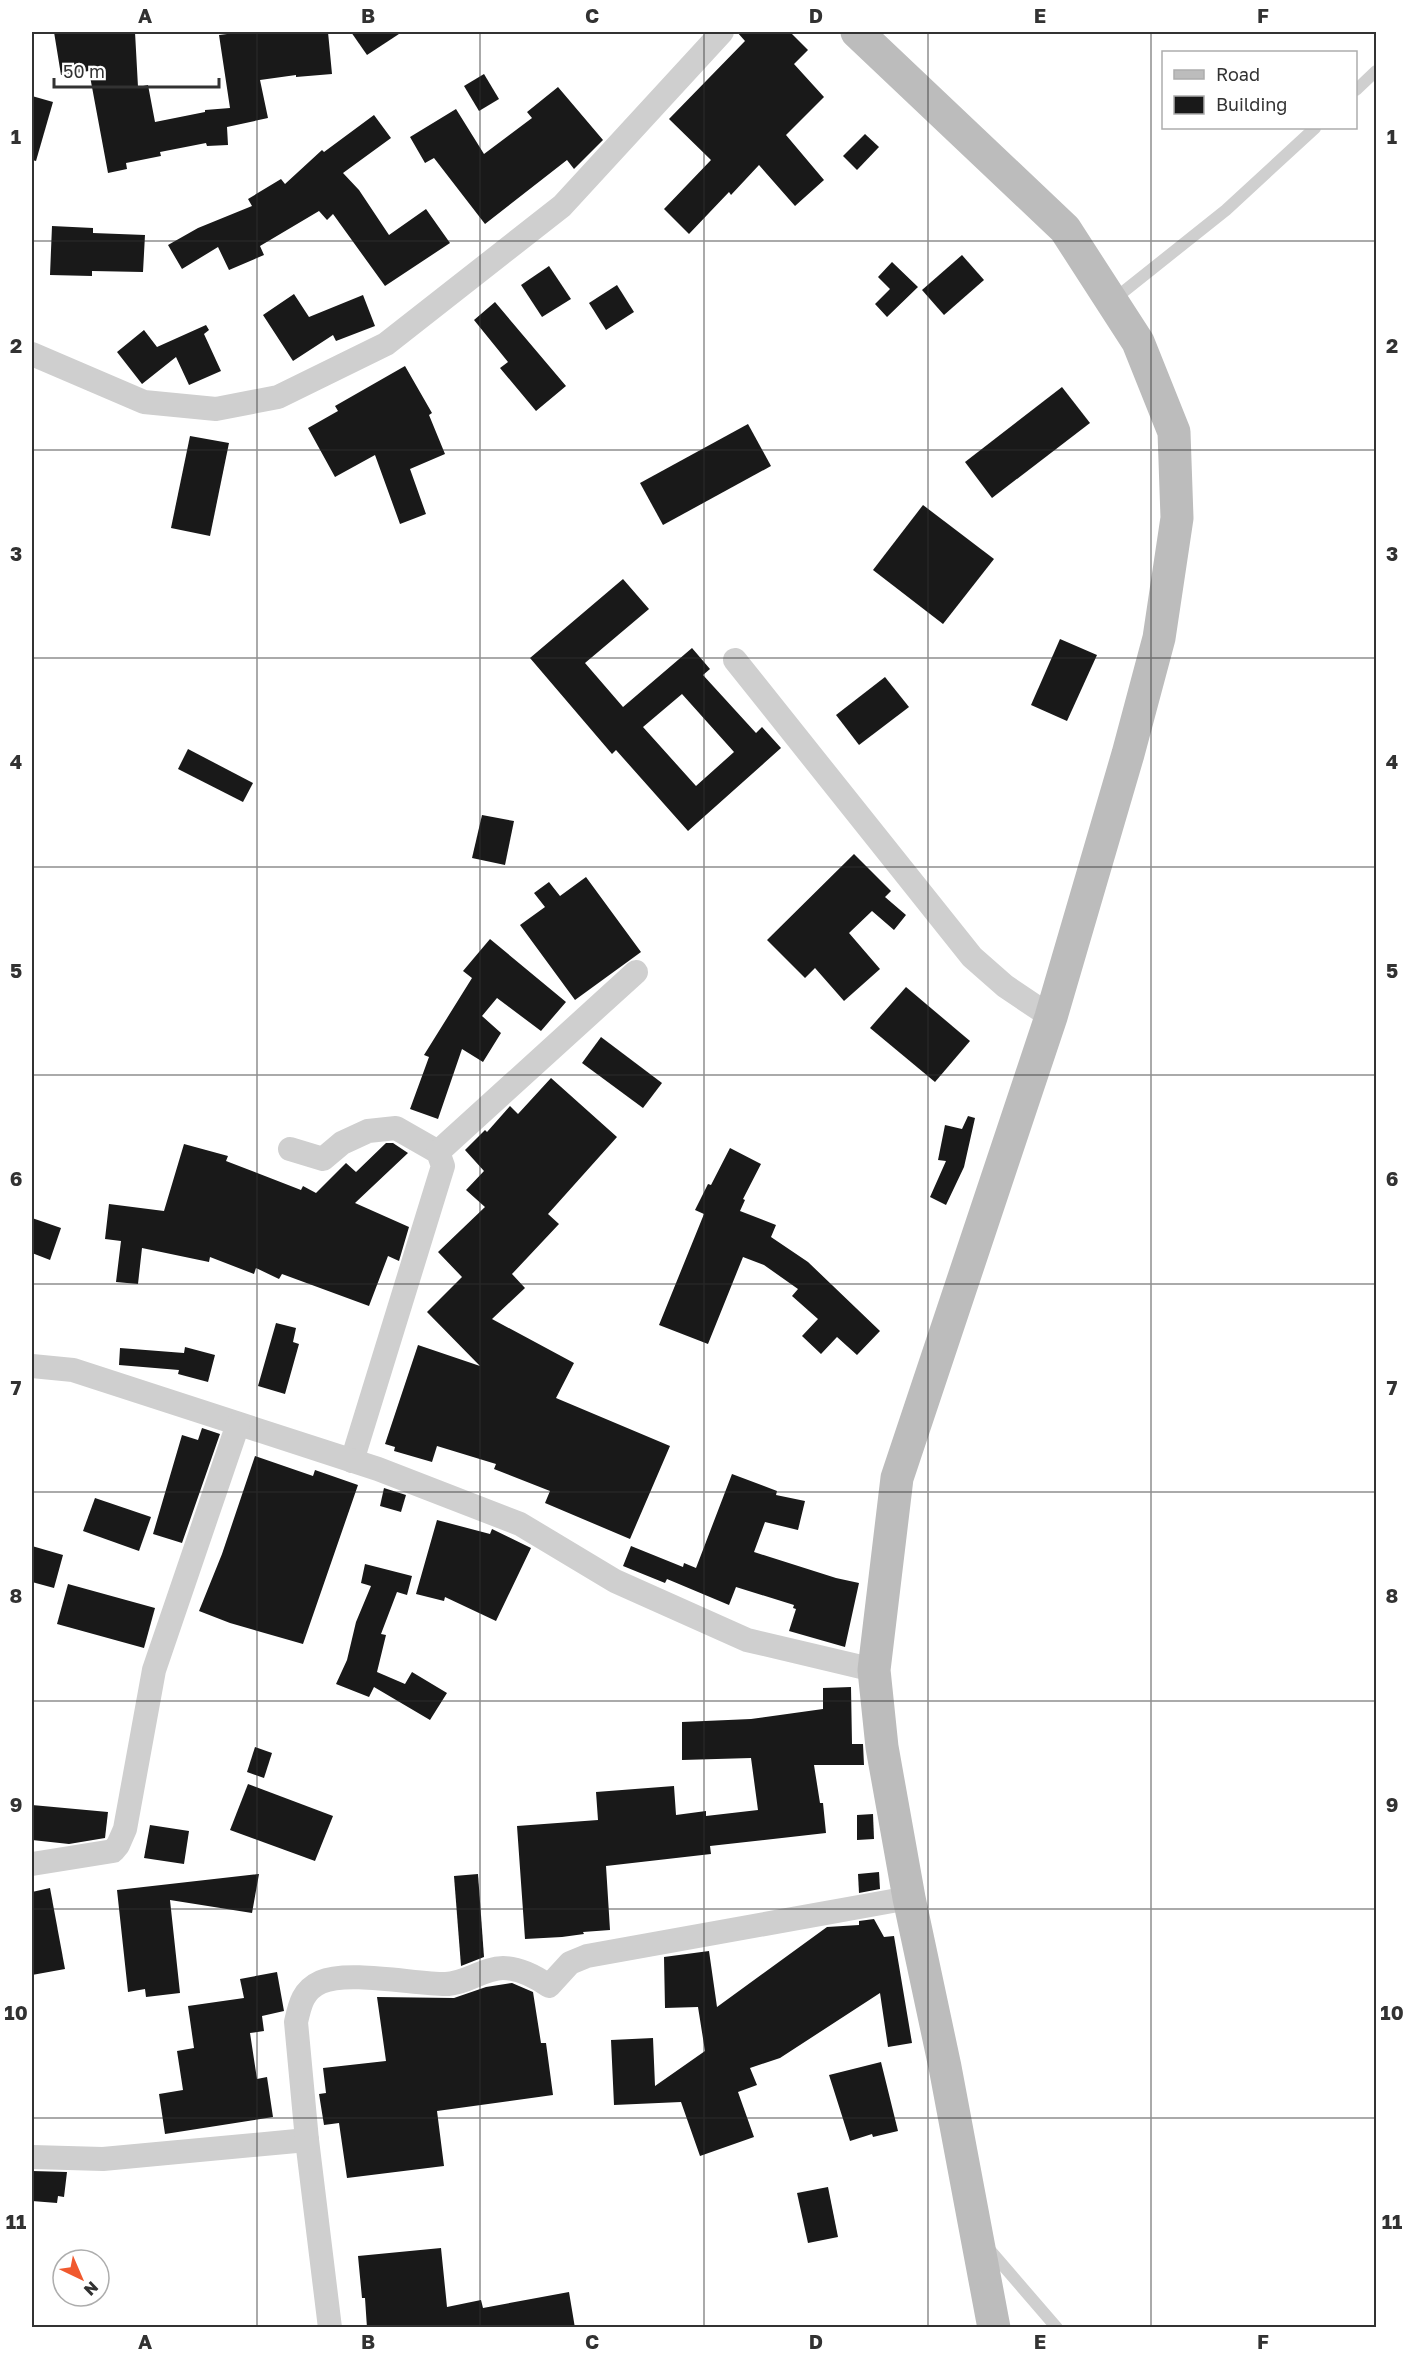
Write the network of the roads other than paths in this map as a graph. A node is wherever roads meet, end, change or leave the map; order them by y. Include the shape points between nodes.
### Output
1 (722, 32) edge
2 (857, 32) edge
3 (1377, 71) edge
4 (1357, 89) edge
5 (1314, 129) edge
6 (1112, 301) junction
7 (32, 354) edge
8 (735, 660) dead end
9 (636, 972) dead end
10 (1051, 1017) junction
11 (290, 1149) dead end
12 (438, 1152) junction
13 (32, 1366) edge
14 (238, 1424) junction
15 (352, 1461) junction
16 (874, 1670) junction
17 (32, 1864) edge
18 (909, 1898) junction
19 (307, 2140) junction
20 (32, 2157) edge
21 (975, 2234) junction
22 (330, 2328) edge
23 (994, 2328) edge
24 (1057, 2328) edge

1 - 7 street via 562,206 386,344 278,397 216,409 144,402
2 - 6 street via 1065,230
3 - 4 lane
5 - 6 lane via 1226,210
6 - 10 street via 1138,342 1174,432 1177,518 1159,638
8 - 10 street via 972,957 1005,986
9 - 12 street
10 - 16 street via 897,1478
11 - 12 street via 323,1159 342,1143 368,1131 396,1128
12 - 15 street via 443,1166
13 - 14 street via 72,1370
14 - 15 street
14 - 17 street via 154,1670 125,1829 118,1845 112,1851
15 - 16 street via 520,1524 615,1581 747,1640
16 - 18 street via 882,1747
18 - 19 street via 588,1956 570,1963 549,1986 533,1975 502,1968 448,1984 356,1977 323,1981 306,1991 296,2022
18 - 21 street
19 - 20 street via 103,2159
19 - 22 street
21 - 23 street
21 - 24 lane

